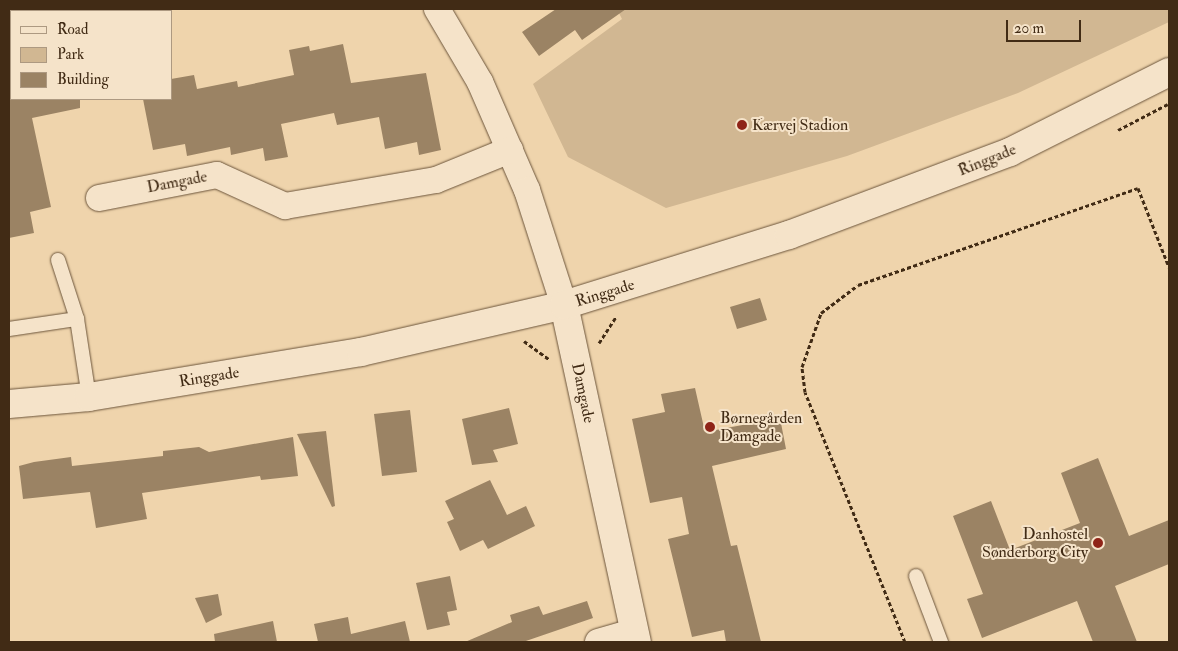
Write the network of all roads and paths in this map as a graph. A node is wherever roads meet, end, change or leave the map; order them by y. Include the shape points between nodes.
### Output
1 (437, 9) edge
2 (1169, 72) edge
3 (510, 150) junction
4 (99, 198) dead end
5 (58, 260) dead end
6 (1169, 267) edge
7 (564, 305) junction
8 (77, 319) junction
9 (9, 329) edge
10 (90, 397) junction
11 (9, 404) edge
12 (916, 576) dead end
13 (636, 637) edge
14 (598, 642) edge
15 (905, 642) edge
16 (941, 642) edge

1 - 3 street, Damgade via 480,82
2 - 7 street, Ringgade via 1010,152 790,235
3 - 4 street, Damgade via 436,180 285,206 217,175
3 - 7 street, Damgade
5 - 8 lane
6 - 15 path via 1138,188 858,285 821,313 802,368 805,392
7 - 10 street, Ringgade via 361,352
7 - 13 street, Damgade
8 - 9 lane
8 - 10 lane
10 - 11 street, Ringgade
12 - 16 lane
13 - 14 street

